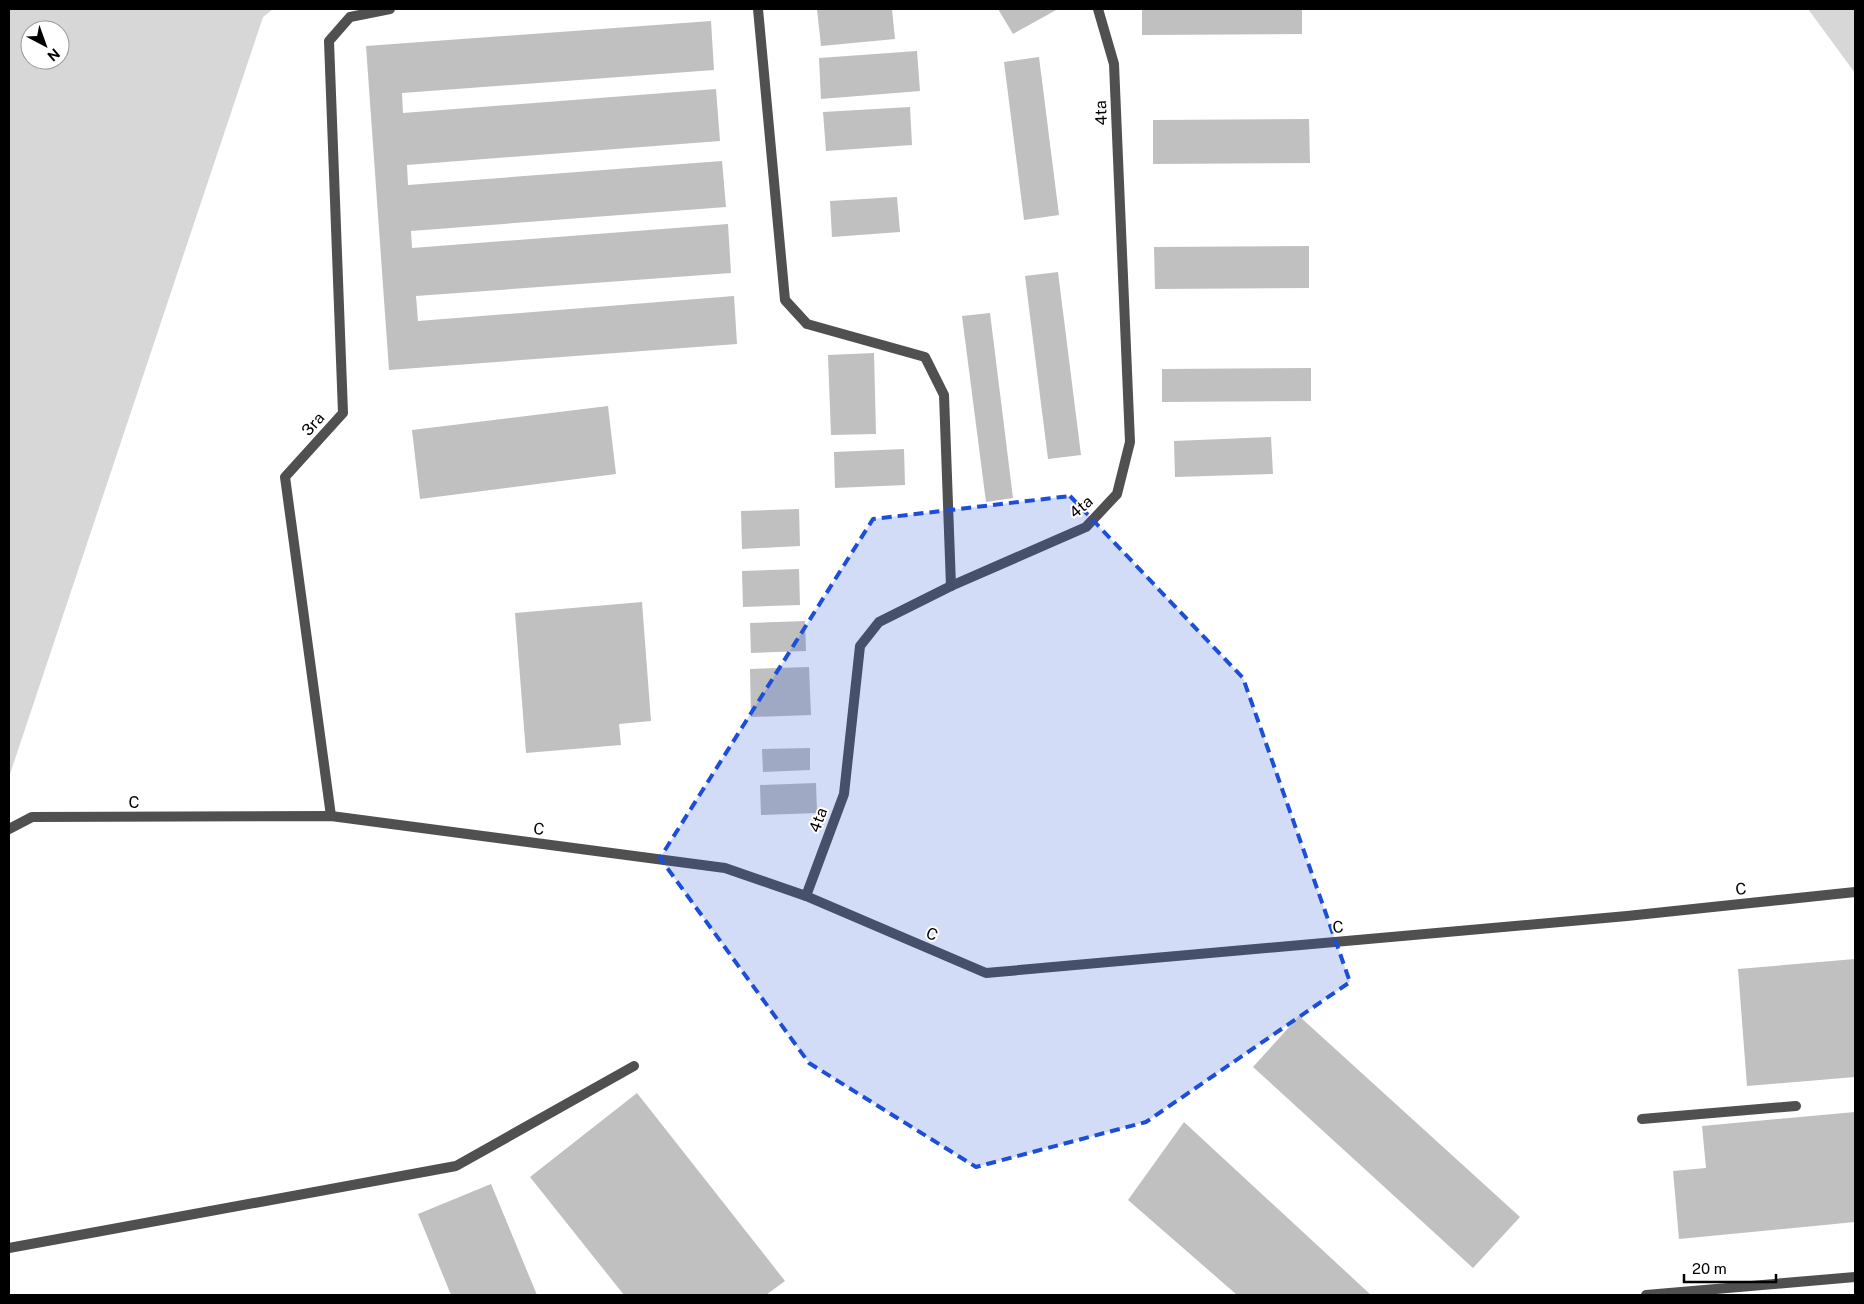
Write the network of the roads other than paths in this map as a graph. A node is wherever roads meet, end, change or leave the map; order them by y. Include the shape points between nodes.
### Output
1 (390, 9) edge
2 (758, 9) edge
3 (1098, 9) edge
4 (951, 586) junction
5 (330, 816) junction
6 (9, 829) edge
7 (1855, 892) edge
8 (806, 896) junction
9 (634, 1066) dead end
10 (1796, 1106) dead end
11 (1642, 1118) dead end
12 (9, 1248) edge
13 (1855, 1277) edge
14 (1646, 1295) edge

1 - 5 street, 3ra via 350,17 329,41 343,412 285,478
2 - 4 street via 785,300 807,324 924,357 944,394
3 - 4 street, 4ta via 1114,64 1130,442 1117,494 1086,527
4 - 8 street, 4ta via 878,622 860,646 844,794
5 - 6 street, C via 32,817
5 - 8 street, C via 725,868
7 - 8 street, C via 1627,916 986,973
9 - 12 street via 456,1166
10 - 11 street
13 - 14 street

